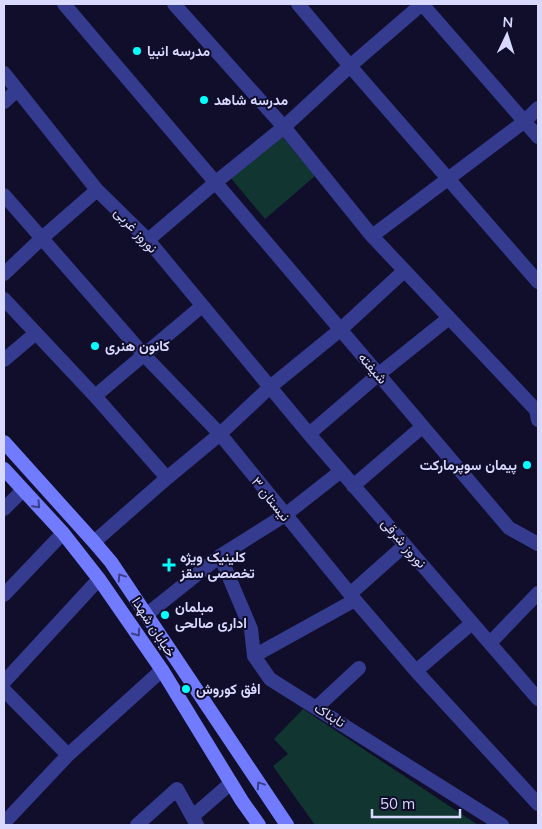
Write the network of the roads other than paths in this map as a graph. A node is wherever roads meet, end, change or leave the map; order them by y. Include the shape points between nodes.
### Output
1 (64, 4) edge
2 (174, 4) edge
3 (298, 4) edge
4 (422, 4) edge
5 (350, 66) junction
6 (4, 73) edge
7 (17, 90) junction
8 (4, 102) edge
9 (538, 108) edge
10 (525, 121) junction
11 (284, 127) junction
12 (538, 137) edge
13 (448, 178) junction
14 (216, 182) junction
15 (98, 190) junction
16 (4, 194) edge
17 (372, 236) junction
18 (42, 238) junction
19 (148, 240) junction
20 (404, 271) junction
21 (4, 274) edge
22 (538, 282) edge
23 (4, 299) edge
24 (202, 306) junction
25 (449, 318) junction
26 (340, 330) junction
27 (36, 333) junction
28 (144, 355) junction
29 (4, 360) edge
30 (379, 374) junction
31 (270, 386) junction
32 (95, 396) junction
33 (538, 411) edge
34 (422, 426) junction
35 (220, 434) junction
36 (309, 434) junction
37 (4, 442) edge
38 (4, 469) edge
39 (341, 471) junction
40 (167, 478) junction
41 (354, 486) junction
42 (23, 490) junction
43 (4, 509) edge
44 (285, 515) junction
45 (63, 533) junction
46 (94, 542) junction
47 (538, 544) edge
48 (405, 545) junction
49 (220, 556) junction
50 (99, 580) junction
51 (538, 593) edge
52 (4, 595) edge
53 (352, 597) junction
54 (146, 615) junction
55 (472, 623) junction
56 (490, 643) junction
57 (254, 656) junction
58 (359, 668) dead end
59 (162, 670) junction
60 (416, 671) junction
61 (4, 682) edge
62 (4, 690) edge
63 (538, 699) edge
64 (317, 707) junction
65 (68, 755) junction
66 (231, 783) junction
67 (538, 804) edge
68 (195, 821) edge
69 (4, 823) edge
70 (137, 825) edge
71 (259, 825) edge
72 (287, 825) edge
73 (502, 825) edge

1 - 14 street, شیفته
2 - 11 street
3 - 5 street
4 - 5 street
4 - 10 street
5 - 11 street
5 - 13 street
6 - 7 street, نوروز غربی
7 - 8 street
7 - 15 street, نوروز غربی
9 - 10 street
10 - 12 street
10 - 13 street
11 - 14 street
11 - 17 street
13 - 17 street
13 - 22 street
14 - 19 street
14 - 26 street, شیفته
15 - 18 street
15 - 19 street, نوروز غربی
16 - 18 street, نیستان ۳
17 - 20 street
18 - 21 street
18 - 28 street, نیستان ۳
19 - 24 street, نوروز غربی
20 - 25 street
20 - 26 street
23 - 27 street
24 - 28 street
24 - 31 street, نوروز غربی
25 - 30 street
25 - 33 street
26 - 30 street, شیفته
26 - 31 street
27 - 29 street
27 - 32 street
28 - 32 street
28 - 35 street, نیستان ۳
30 - 34 street, شیفته
30 - 36 street
31 - 35 street
31 - 36 street, نوروز شرقی
32 - 40 street
34 - 41 street
34 - 47 street, شیفته via 509,528
35 - 40 street
35 - 44 street, نیستان ۳
36 - 39 street, نوروز شرقی
37 - 46 main road, خیابان شهدا
38 - 42 main road, خیابان شهدا
39 - 41 street, نوروز شرقی
39 - 44 street
40 - 46 street
41 - 48 street, نوروز شرقی
42 - 43 street
42 -> 45 main road, خیابان شهدا
44 - 49 street
44 - 53 street, نیستان ۳
45 - 50 main road, خیابان شهدا
45 - 52 street
54 -> 46 main road, خیابان شهدا
48 - 53 street
48 - 55 street, نوروز شرقی
49 - 54 street
49 - 57 street, تابناک via 250,629
50 -> 59 main road, خیابان شهدا
50 - 61 street
51 - 56 street
53 - 57 street
53 - 60 street, نیستان ۳
72 -> 54 main road, خیابان شهدا
55 - 56 street, نوروز شرقی
55 - 60 street
56 - 63 street, نوروز شرقی
57 - 64 street, تابناک via 270,679
58 - 64 street
59 - 65 street
59 - 66 main road, خیابان شهدا
60 - 67 street, نیستان ۳
62 - 65 street
64 - 73 street, تابناک
65 - 69 street
66 - 68 street
66 - 71 main road, خیابان شهدا
68 - 70 street via 177,789

